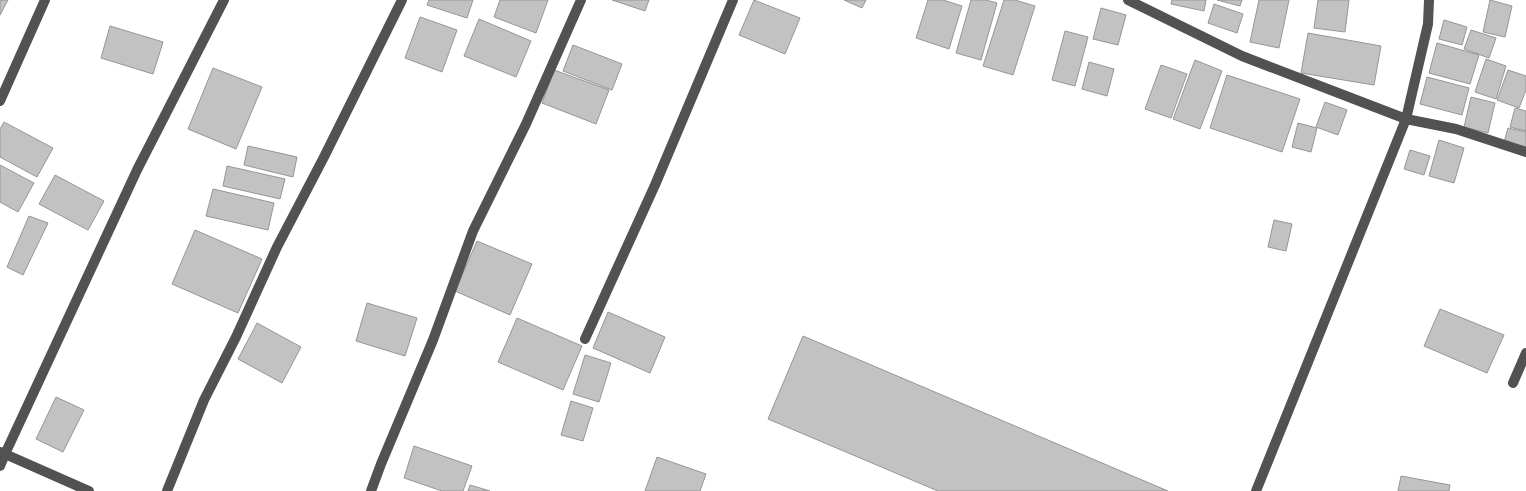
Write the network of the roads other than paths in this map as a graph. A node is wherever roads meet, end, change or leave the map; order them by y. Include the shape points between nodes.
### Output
1 (45, 0) edge
2 (224, 0) edge
3 (402, 0) edge
4 (581, 0) edge
5 (733, 0) edge
6 (1128, 0) edge
7 (1429, 0) edge
8 (0, 101) edge
9 (1406, 119) junction
10 (1526, 152) edge
11 (585, 340) dead end
12 (1526, 354) edge
13 (1514, 383) dead end
14 (2, 453) edge
15 (0, 466) edge
16 (89, 491) edge
17 (166, 491) edge
18 (371, 491) edge
19 (1256, 491) edge

1 - 8 street
2 - 14 street via 137,170
3 - 17 street via 277,247 204,400
4 - 18 street via 526,124 473,231 433,340
5 - 11 street
6 - 9 street via 1242,56
7 - 9 street via 1428,24
9 - 10 street via 1456,129
9 - 19 street
12 - 13 street
14 - 15 street
14 - 16 street

